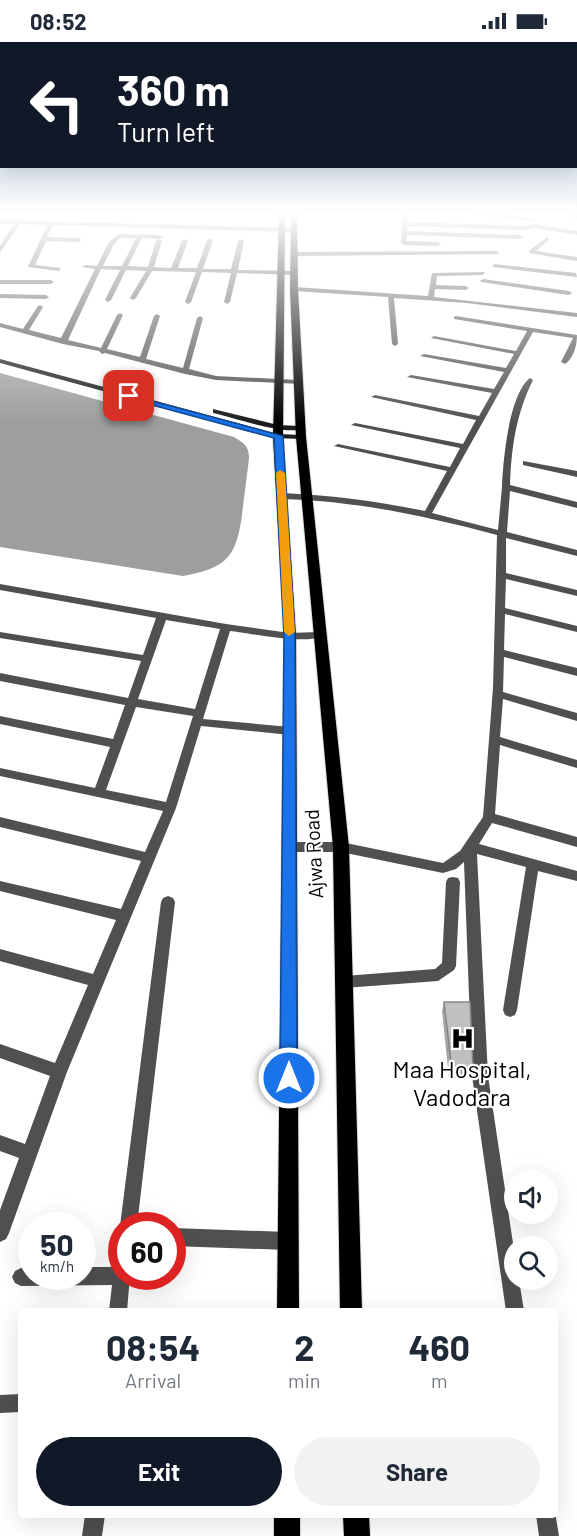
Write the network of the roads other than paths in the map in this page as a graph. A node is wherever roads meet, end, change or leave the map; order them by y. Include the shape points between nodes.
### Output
1 (90, 285) edge
2 (115, 285) edge
3 (141, 285) edge
4 (194, 285) edge
5 (230, 285) edge
6 (281, 285) edge
7 (294, 285) edge
8 (524, 285) edge
9 (572, 285) edge
10 (432, 287) joint
11 (466, 288) dead end
12 (294, 290) junction
13 (569, 293) junction
14 (391, 295) junction
15 (0, 296) edge
16 (46, 297) dead end
17 (134, 298) dead end
18 (431, 298) junction
19 (108, 300) dead end
20 (188, 302) dead end
21 (227, 302) dead end
22 (40, 307) dead end
23 (561, 313) junction
24 (120, 315) dead end
25 (577, 315) edge
26 (157, 316) dead end
27 (200, 318) dead end
28 (456, 318) dead end
29 (0, 325) edge
30 (531, 330) junction
31 (24, 332) junction
32 (577, 337) edge
33 (434, 338) dead end
34 (63, 342) junction
35 (395, 344) dead end
36 (102, 352) junction
37 (518, 353) junction
38 (0, 354) edge
39 (424, 356) dead end
40 (0, 361) edge
41 (142, 361) junction
42 (565, 362) dead end
43 (508, 371) junction
44 (185, 372) junction
45 (411, 376) dead end
46 (530, 380) dead end
47 (280, 382) junction
48 (298, 382) junction
49 (496, 392) junction
50 (375, 397) dead end
51 (481, 419) junction
52 (355, 425) dead end
53 (278, 432) junction
54 (300, 433) junction
55 (338, 446) dead end
56 (465, 447) junction
57 (526, 464) dead end
58 (452, 470) junction
59 (577, 474) edge
60 (506, 487) junction
61 (282, 496) junction
62 (306, 496) junction
63 (577, 505) edge
64 (428, 513) junction
65 (502, 534) junction
66 (577, 553) edge
67 (501, 575) junction
68 (0, 587) edge
69 (577, 593) edge
70 (500, 610) junction
71 (162, 616) junction
72 (226, 627) junction
73 (577, 629) edge
74 (0, 635) edge
75 (318, 635) junction
76 (290, 636) junction
77 (498, 652) junction
78 (147, 659) junction
79 (577, 672) edge
80 (0, 676) edge
81 (497, 694) junction
82 (133, 703) junction
83 (577, 717) edge
84 (198, 718) junction
85 (0, 720) edge
86 (290, 731) junction
87 (494, 739) junction
88 (118, 744) junction
89 (577, 764) edge
90 (0, 772) edge
91 (99, 794) junction
92 (170, 808) junction
93 (489, 817) junction
94 (0, 822) edge
95 (577, 842) edge
96 (290, 847) junction
97 (341, 847) junction
98 (470, 847) junction
99 (149, 858) junction
100 (533, 863) junction
101 (577, 876) edge
102 (453, 882) dead end
103 (0, 886) edge
104 (168, 902) dead end
105 (125, 916) junction
106 (0, 955) edge
107 (97, 981) junction
108 (344, 982) junction
109 (510, 1010) dead end
110 (0, 1051) edge
111 (59, 1072) junction
112 (0, 1143) edge
113 (29, 1154) junction
114 (130, 1212) edge
115 (0, 1233) edge
116 (186, 1237) edge
117 (288, 1241) junction
118 (120, 1290) edge
119 (118, 1308) edge
120 (288, 1308) edge
121 (351, 1308) edge
122 (515, 1308) edge
123 (18, 1403) edge
124 (1, 1404) edge
125 (94, 1518) edge
126 (287, 1518) edge
127 (356, 1518) edge
128 (546, 1518) edge
129 (92, 1536) edge
130 (286, 1536) edge
131 (357, 1536) edge
132 (549, 1536) edge

1 - 34 street
2 - 19 street
3 - 17 street
4 - 20 street
5 - 21 street
6 - 47 main road, Ajwa Road
7 - 12 main road, Ajwa Road
8 - 13 street
9 - 13 street
10 - 11 street
10 - 18 street
12 - 14 street
12 - 48 main road, Ajwa Road
13 - 23 street
14 - 18 street
14 - 35 street
15 - 16 street
18 - 23 street
22 - 31 street
23 - 25 street
24 - 36 street
26 - 41 street
27 - 44 street
28 - 30 street
29 - 31 street
30 - 32 street
30 - 37 street
31 - 34 street
32 - 42 street
33 - 37 street
34 - 36 street
36 - 41 street
37 - 43 street
38 - 53 street
39 - 43 street
40 - 53 street
41 - 44 street
43 - 49 street
44 - 47 street
45 - 49 street
46 - 60 lane via 508,438
47 - 48 street
47 - 53 main road, Ajwa Road
48 - 54 main road, Ajwa Road
49 - 51 street
50 - 51 street
51 - 56 street
52 - 56 street
53 - 54 street
53 - 61 main road, Ajwa Road
54 - 62 main road, Ajwa Road
55 - 58 street
56 - 58 street
57 - 59 street
58 - 64 street
60 - 63 street
60 - 65 street
61 - 62 street
61 - 76 main road, Ajwa Road
62 - 64 street via 379,503
62 - 75 main road, Ajwa Road
64 - 65 street
65 - 66 street
65 - 67 street
67 - 69 street
67 - 70 street
68 - 71 street
70 - 73 street
70 - 77 street
71 - 72 street
71 - 78 street
72 - 76 street
72 - 84 street
74 - 78 street
75 - 76 street
75 - 97 main road, Ajwa Road
76 - 86 main road, Ajwa Road
77 - 79 street
77 - 81 street
78 - 82 street
80 - 82 street
81 - 83 street
81 - 87 street
82 - 84 street
82 - 88 street
84 - 86 street
84 - 92 street
85 - 88 street
86 - 96 main road, Ajwa Road
87 - 89 street
87 - 93 street
88 - 91 street
90 - 91 street
91 - 92 street
92 - 99 street
93 - 95 street
93 - 98 street
94 - 99 street
96 - 97 street
96 - 117 main road, Ajwa Road
97 - 98 street via 444,868 454,865
97 - 108 main road, Ajwa Road
98 - 100 street
98 - 122 street via 480,1076
99 - 105 street
100 - 101 street
100 - 109 street
102 - 108 street via 449,966 444,972
103 - 105 street
104 - 114 street
105 - 107 street
106 - 107 street
107 - 111 street
108 - 121 main road, Ajwa Road
110 - 111 street
111 - 113 street
112 - 113 street
113 - 115 street
116 - 117 street
117 - 120 main road, Ajwa Road
118 - 119 street
123 - 124 street
125 - 129 street
126 - 130 main road
127 - 131 main road
128 - 132 street

